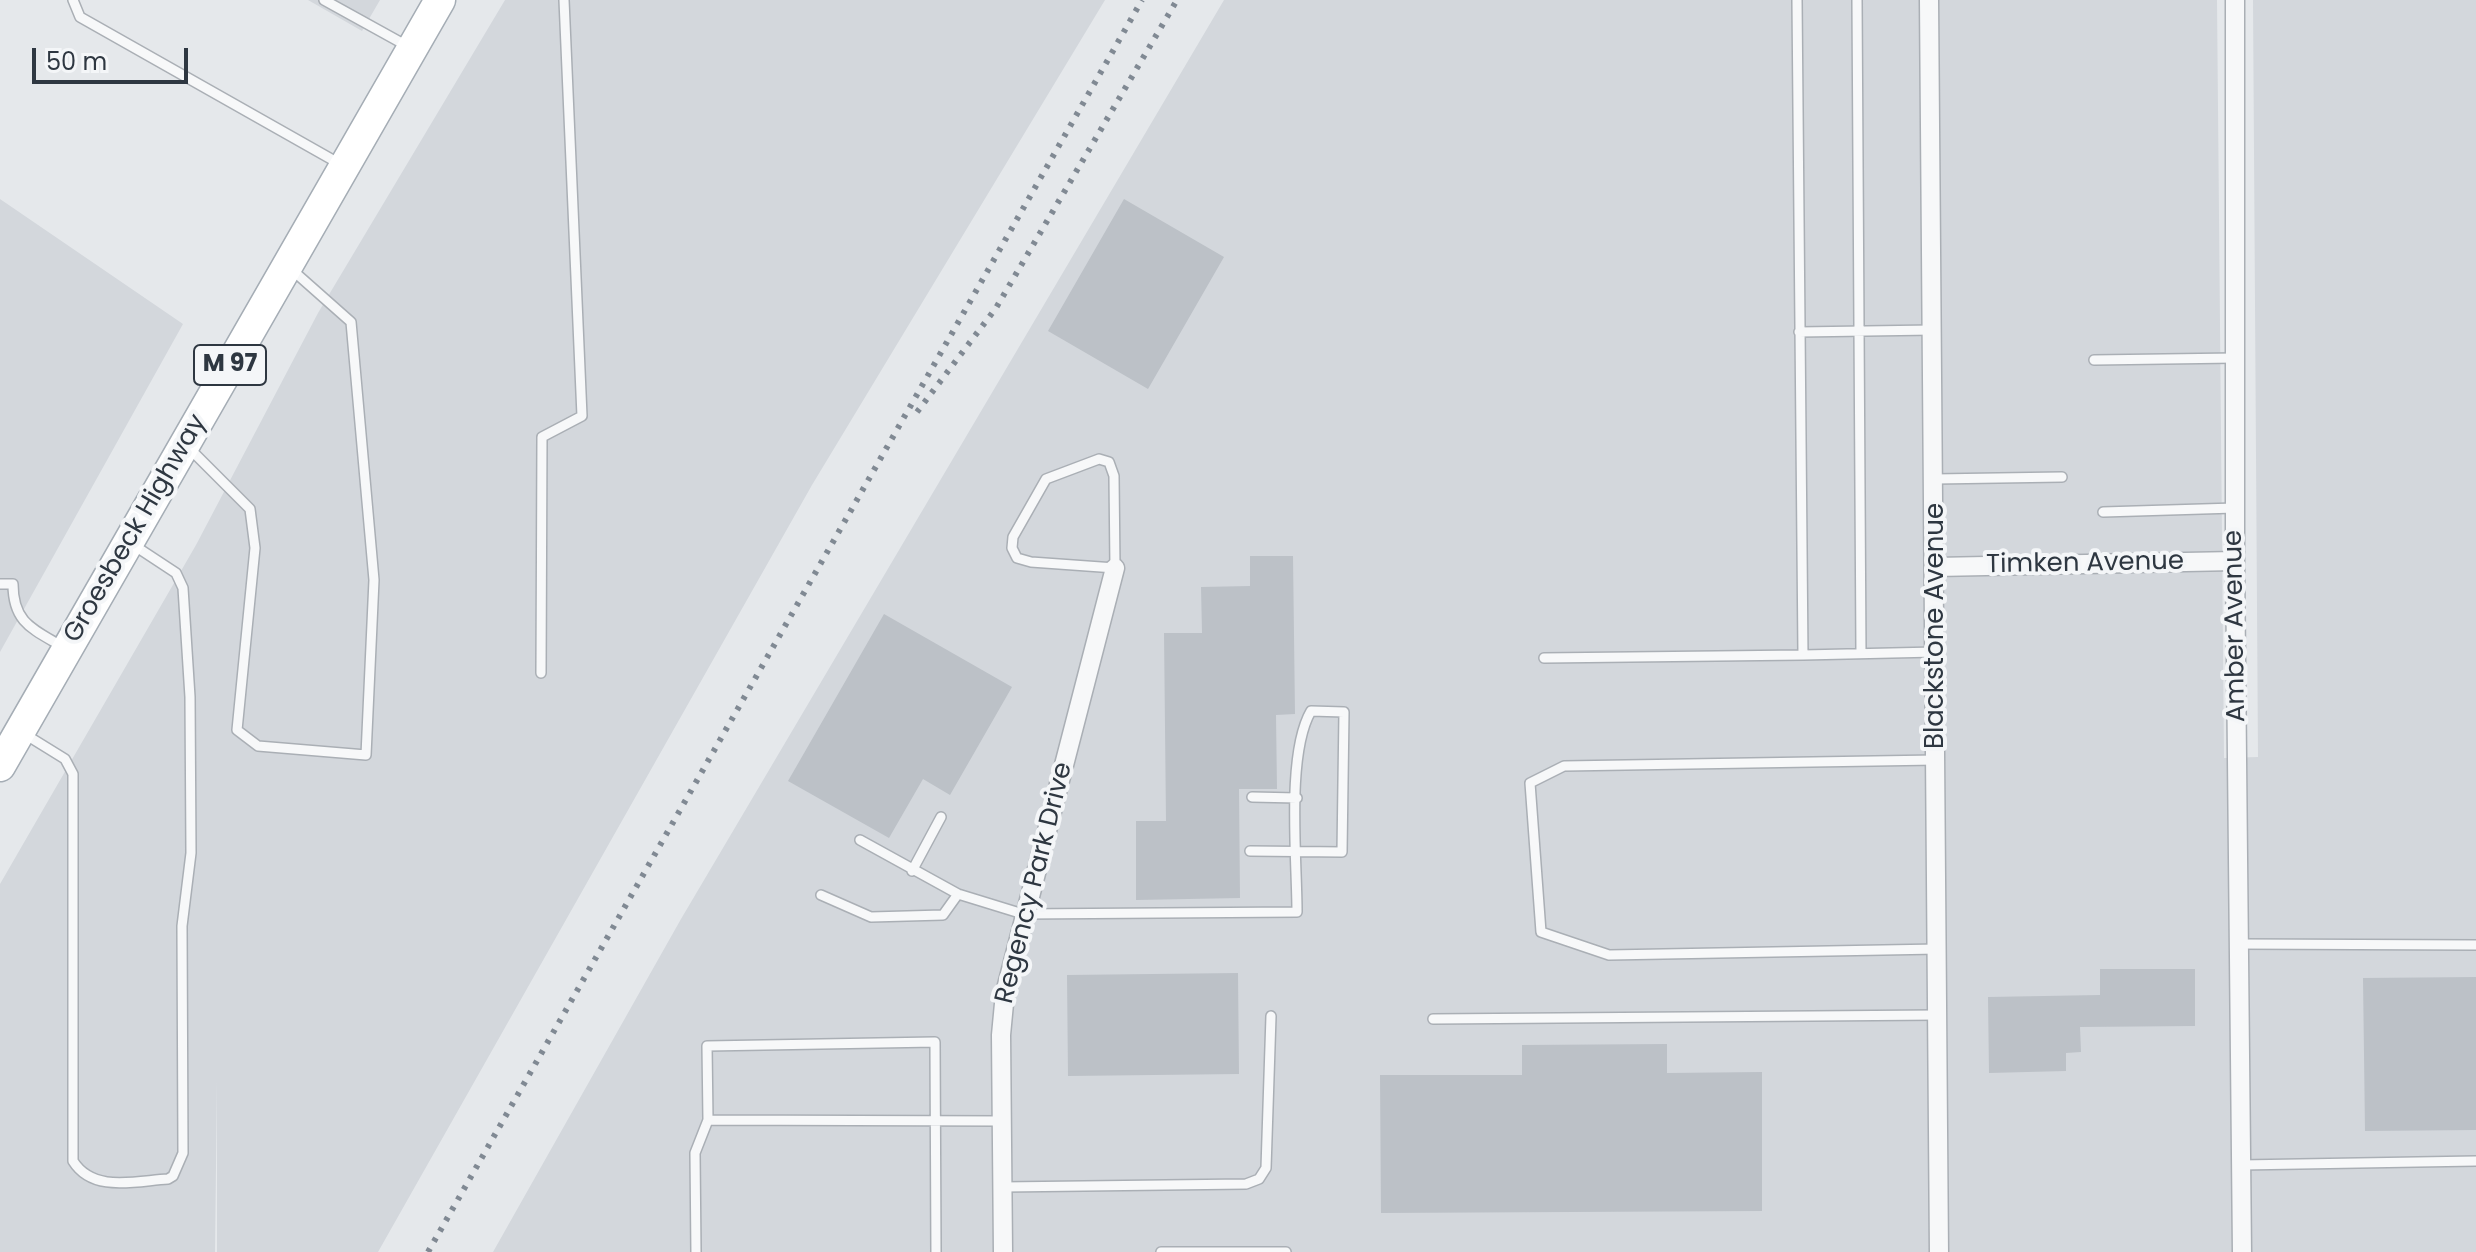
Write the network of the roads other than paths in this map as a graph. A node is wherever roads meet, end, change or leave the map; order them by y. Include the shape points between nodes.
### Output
1 (73, 0) edge
2 (324, 0) edge
3 (440, 0) edge
4 (564, 0) edge
5 (1797, 0) edge
6 (1857, 0) edge
7 (1929, 0) edge
8 (2235, 0) edge
9 (412, 49) junction
10 (345, 166) junction
11 (287, 266) junction
12 (1933, 330) junction
13 (1858, 331) junction
14 (1799, 332) junction
15 (2235, 358) junction
16 (2094, 360) dead end
17 (185, 444) junction
18 (2062, 477) dead end
19 (1935, 479) junction
20 (2235, 508) junction
21 (2103, 512) dead end
22 (129, 542) junction
23 (2235, 561) junction
24 (1936, 567) junction
25 (1115, 568) junction
26 (0, 584) edge
27 (67, 650) junction
28 (1936, 652) junction
29 (1861, 653) junction
30 (1803, 655) junction
31 (1544, 658) dead end
32 (541, 673) dead end
33 (20, 731) junction
34 (1937, 760) junction
35 (0, 766) edge
36 (1252, 797) dead end
37 (1297, 798) junction
38 (941, 817) dead end
39 (860, 840) dead end
40 (1250, 851) dead end
41 (1297, 852) junction
42 (912, 871) junction
43 (958, 894) junction
44 (821, 895) dead end
45 (1023, 914) junction
46 (2239, 944) junction
47 (2476, 945) edge
48 (1938, 949) junction
49 (1938, 1015) junction
50 (1271, 1016) dead end
51 (1433, 1019) dead end
52 (708, 1120) junction
53 (936, 1121) junction
54 (1002, 1121) junction
55 (2476, 1161) edge
56 (2241, 1165) junction
57 (1003, 1187) junction
58 (696, 1252) edge
59 (936, 1252) edge
60 (1003, 1252) edge
61 (1161, 1252) edge
62 (1286, 1252) edge
63 (1939, 1252) edge
64 (2242, 1252) edge

1 - 10 lane via 80,17
2 - 9 lane
3 - 9 main road, Groesbeck Highway / M 97
4 - 32 lane via 582,416 542,437
5 - 14 lane
6 - 13 lane
7 - 12 street, Blackstone Avenue
8 - 15 street, Amber Avenue
9 - 10 main road, Groesbeck Highway / M 97
10 - 11 main road, Groesbeck Highway / M 97
11 - 17 main road, Groesbeck Highway / M 97
11 - 17 lane via 351,322 374,580 366,755 258,746 237,730 255,548 250,509
12 - 13 lane
12 - 19 street, Blackstone Avenue
13 - 14 lane
13 - 29 lane
14 - 30 lane
15 - 16 lane
15 - 20 street, Amber Avenue
17 - 22 main road, Groesbeck Highway / M 97
18 - 19 lane
19 - 24 street, Blackstone Avenue
20 - 21 lane
20 - 23 street, Amber Avenue
22 - 27 main road, Groesbeck Highway / M 97
22 - 33 lane via 176,573 183,588 190,697 191,853 182,926 183,1153 168,1179 100,1182 79,1171 73,1161 73,774 65,759
23 - 24 street, Timken Avenue
23 - 46 street, Amber Avenue
24 - 28 street, Blackstone Avenue
25 - 25 lane via 1114,476 1109,462 1099,459 1046,479 1013,537 1017,558
25 - 45 street, Regency Park Drive
26 - 27 lane via 13,584 13,600 23,622
27 - 33 main road, Groesbeck Highway / M 97
28 - 29 lane
28 - 34 street, Blackstone Avenue
29 - 30 lane
30 - 31 lane
33 - 35 main road, Groesbeck Highway / M 97
34 - 48 street, Blackstone Avenue
34 - 48 lane via 1564,766 1530,783 1541,932 1609,955
36 - 37 lane
37 - 41 lane
37 - 41 lane via 1300,730 1311,711 1344,712 1342,852
38 - 42 lane
39 - 42 lane
40 - 41 lane
41 - 45 lane via 1297,912
42 - 43 lane
43 - 44 lane via 943,915 871,917
43 - 45 lane
45 - 54 street, Regency Park Drive via 1005,993
46 - 47 lane
46 - 56 street, Amber Avenue
48 - 49 street, Blackstone Avenue
49 - 51 lane
49 - 63 street, Blackstone Avenue
50 - 57 lane via 1266,1168 1259,1179 1246,1184
52 - 53 lane
52 - 53 lane via 707,1046 935,1042
52 - 58 lane via 695,1153
53 - 54 lane
53 - 59 lane
54 - 57 street, Regency Park Drive
55 - 56 lane
56 - 64 street, Amber Avenue
57 - 60 street, Regency Park Drive
61 - 62 lane

